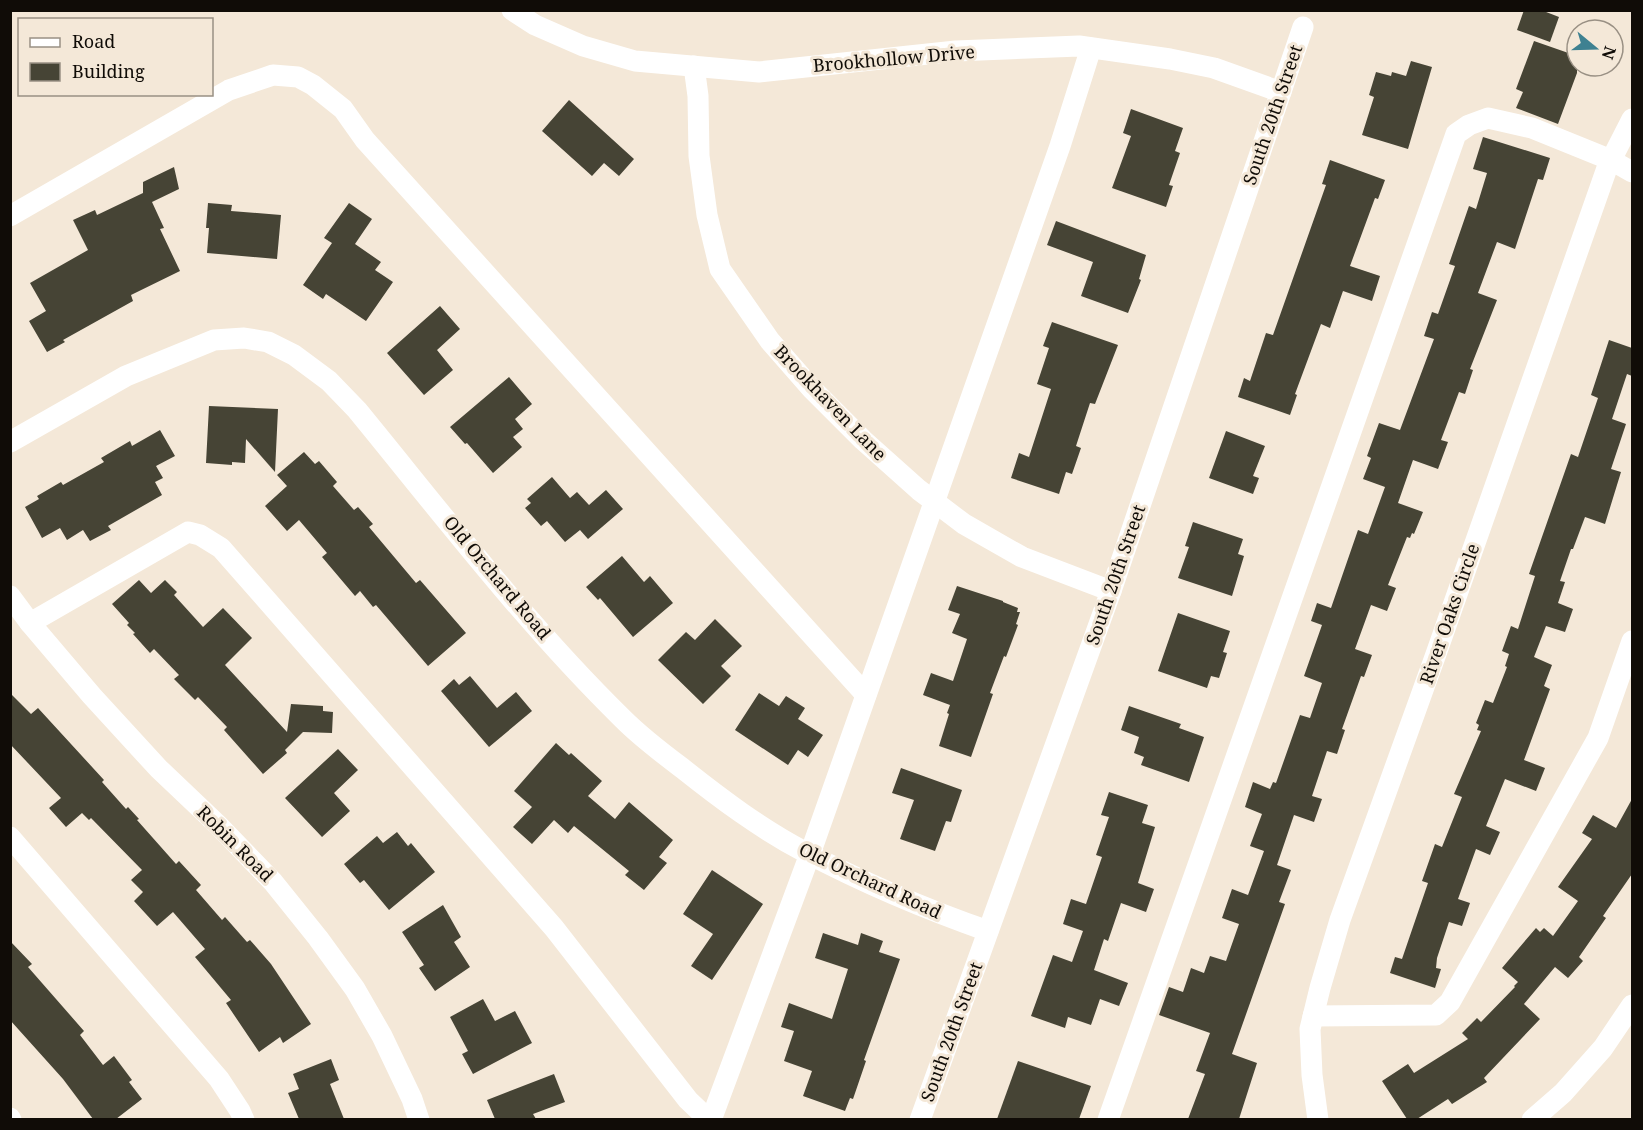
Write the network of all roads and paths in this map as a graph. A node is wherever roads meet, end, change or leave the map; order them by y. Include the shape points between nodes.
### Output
1 (512, 10) edge
2 (1303, 27) dead end
3 (1091, 48) junction
4 (694, 66) junction
5 (1281, 92) junction
6 (1632, 119) edge
7 (1611, 160) junction
8 (1632, 172) edge
9 (10, 216) edge
10 (10, 442) edge
11 (934, 502) junction
12 (1111, 591) junction
13 (10, 596) edge
14 (30, 623) junction
15 (1632, 641) edge
16 (866, 695) junction
17 (10, 837) edge
18 (810, 854) junction
19 (988, 931) junction
20 (1632, 1005) edge
21 (1313, 1016) junction
22 (244, 1119) edge
23 (419, 1119) edge
24 (710, 1119) edge
25 (920, 1119) edge
26 (1108, 1119) edge
27 (1318, 1119) edge
28 (1532, 1119) edge

1 - 4 street, Brookhollow Drive via 583,46 635,61
2 - 5 street, South 20th Street
3 - 4 street, Brookhollow Drive via 956,51 759,72
3 - 5 street, Brookhollow Drive via 1214,68
3 - 11 street
4 - 11 street, Brookhaven Lane via 700,168 720,269 770,341 812,388 863,440
5 - 12 street, South 20th Street
6 - 7 street, River Oaks Circle
7 - 8 street
7 - 21 street, River Oaks Circle via 1340,920
7 - 26 street via 1532,128 1488,118 1456,134
9 - 16 street via 229,90 273,75 298,77 313,85 343,109 365,140
10 - 18 street, Old Orchard Road via 126,376 214,339 268,342 294,355 329,381 357,410 537,628 624,720 707,788
11 - 12 street, Brookhaven Lane via 1022,557
11 - 16 street
12 - 19 street, South 20th Street
13 - 14 street, Robin Road
14 - 23 street, Robin Road via 159,769 273,882 318,938 355,989 382,1036
14 - 24 street via 188,532 221,548 554,928 688,1100
15 - 21 street via 1598,738 1450,1002 1436,1015
16 - 18 street
17 - 22 street via 219,1079
18 - 19 street, Old Orchard Road via 884,891
18 - 24 street
19 - 25 street, South 20th Street
20 - 28 street via 1603,1048 1563,1093
21 - 27 street, River Oaks Circle via 1312,1075

